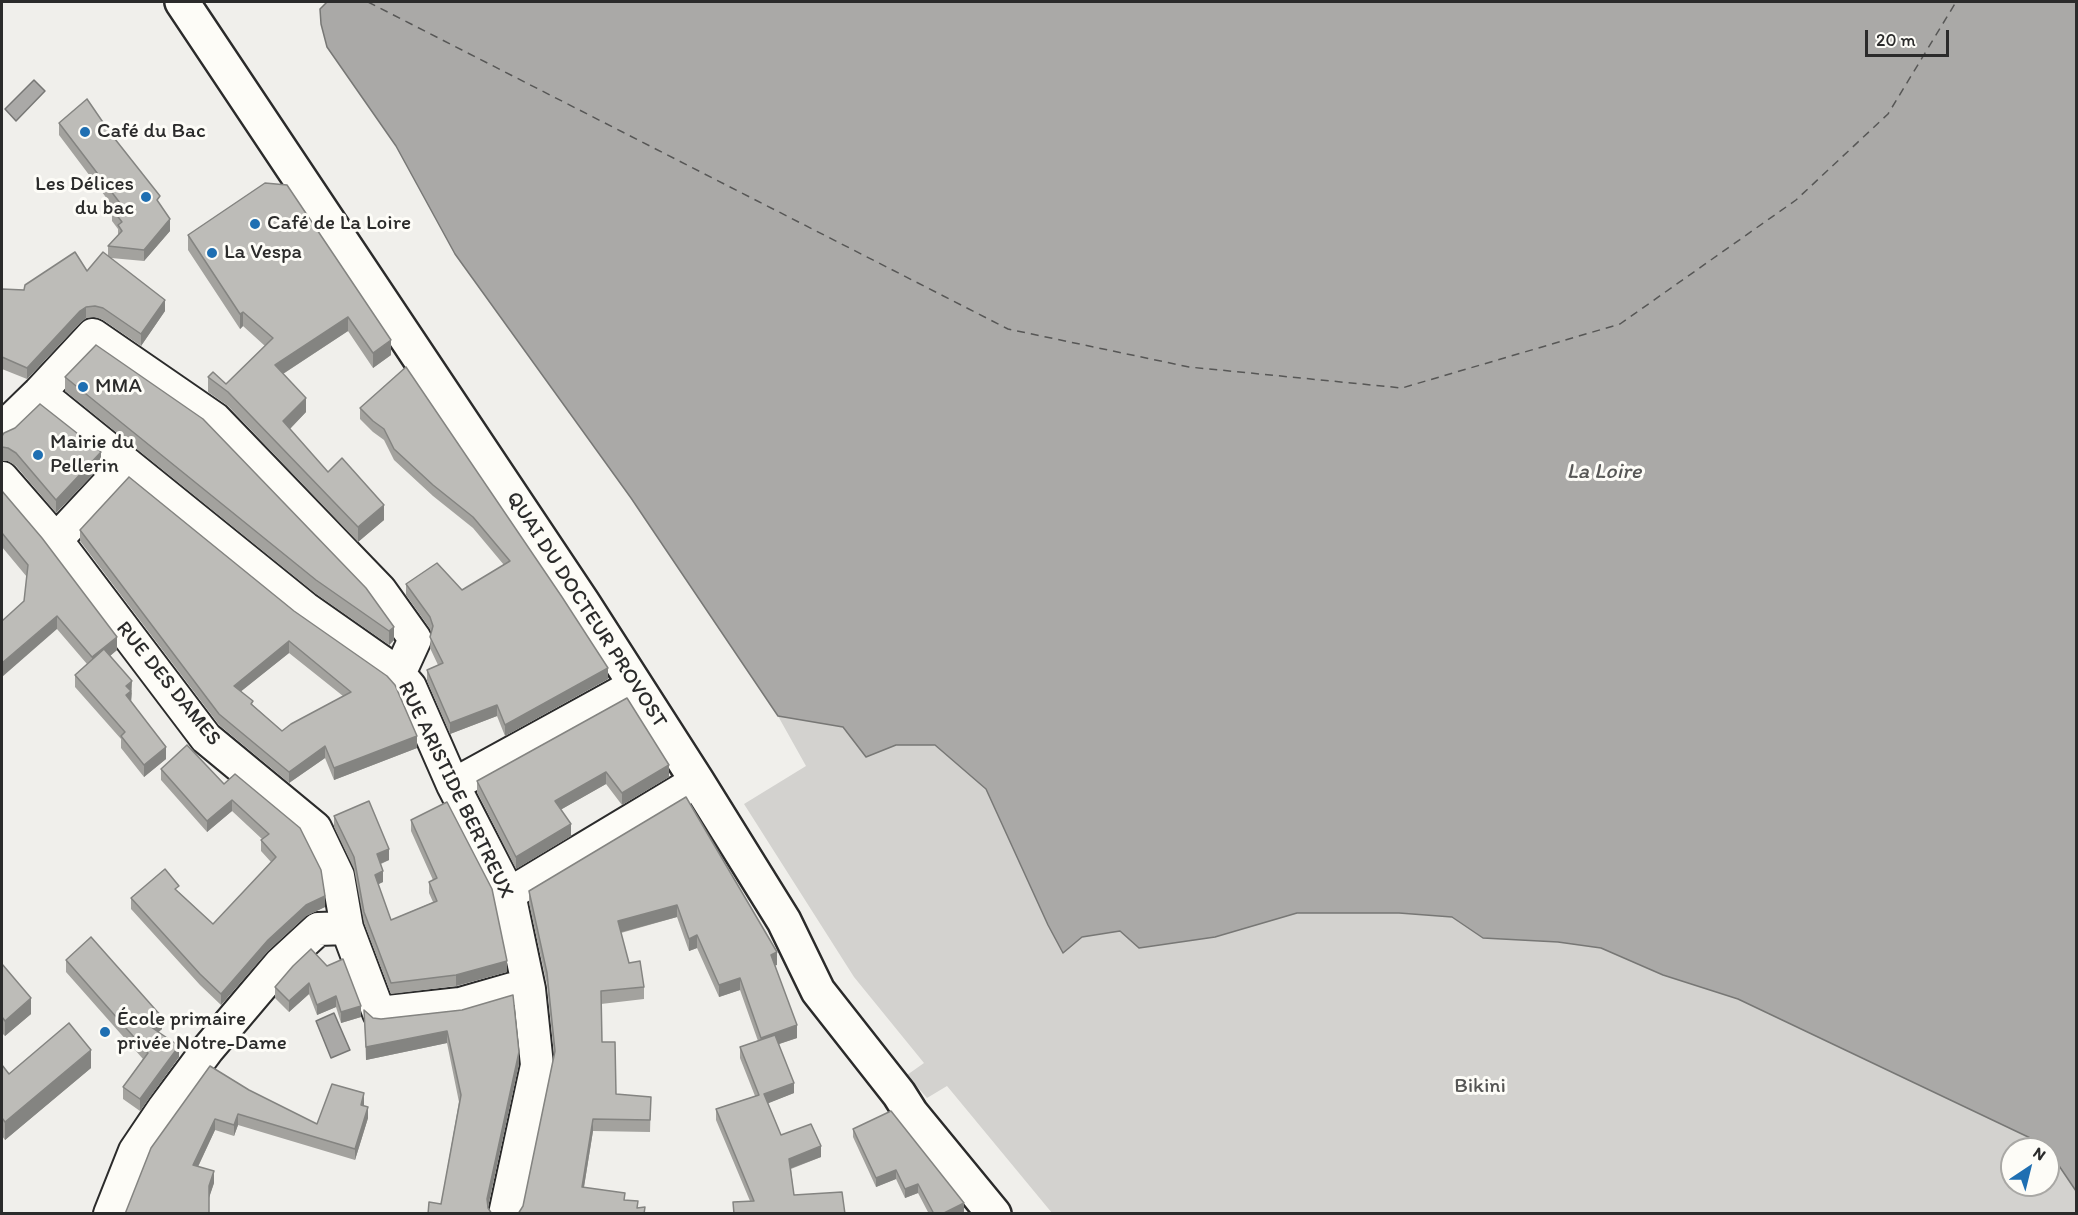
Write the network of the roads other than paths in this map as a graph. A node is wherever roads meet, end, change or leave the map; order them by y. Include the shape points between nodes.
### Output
1 (182, 2) edge
2 (39, 393) junction
3 (5, 421) edge
4 (127, 464) junction
5 (2, 478) edge
6 (56, 540) junction
7 (399, 674) junction
8 (636, 685) junction
9 (697, 781) junction
10 (453, 785) junction
11 (509, 894) junction
12 (347, 928) junction
13 (529, 989) junction
14 (110, 1214) edge
15 (505, 1214) edge
16 (994, 1214) edge

1 - 8 street, QUAI DU DOCTEUR PROVOST
2 - 3 street
2 - 4 street, RUE ARISTIDE BERTREUX
2 - 7 street via 93,335 215,419 380,590 415,639
4 - 6 street
4 - 7 street, RUE ARISTIDE BERTREUX via 305,608
5 - 6 street, RUE DES DAMES
6 - 12 street, RUE DES DAMES via 206,738 315,828 338,876
7 - 10 street, RUE ARISTIDE BERTREUX via 410,687
8 - 9 street, QUAI DU DOCTEUR PROVOST
8 - 10 street
9 - 11 street
9 - 16 street, QUAI DU DOCTEUR PROVOST via 784,921 818,990
10 - 11 street, RUE ARISTIDE BERTREUX
11 - 13 street, RUE ARISTIDE BERTREUX
12 - 13 street, RUE DES DAMES via 379,1013 460,1004 512,989
12 - 14 street via 318,929 280,964 208,1049 135,1151
13 - 15 street, RUE ARISTIDE BERTREUX via 537,1065

